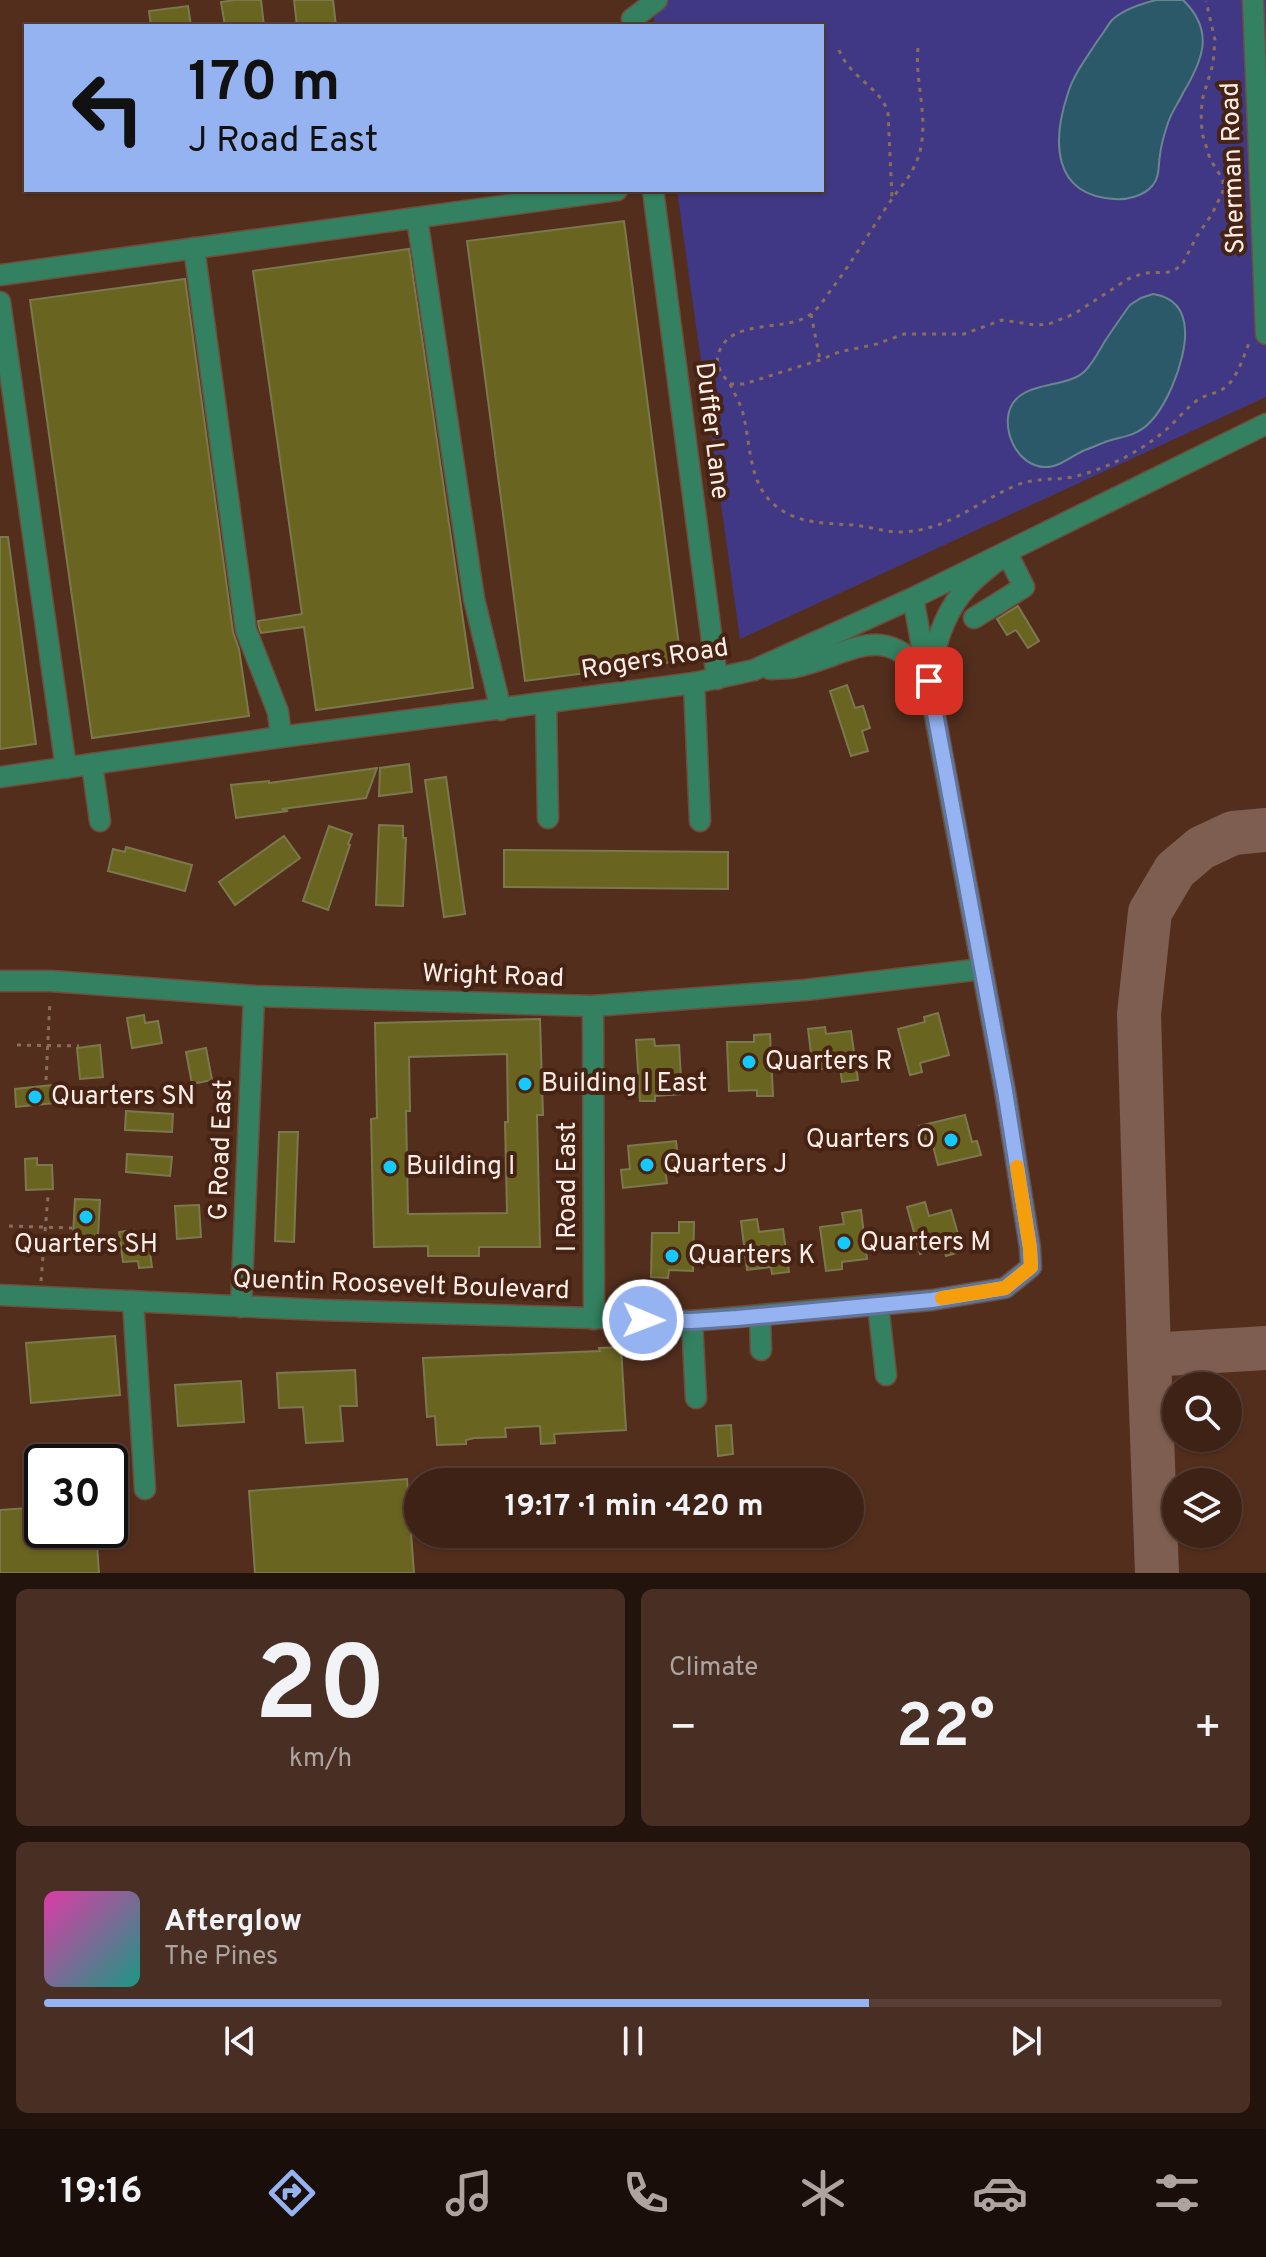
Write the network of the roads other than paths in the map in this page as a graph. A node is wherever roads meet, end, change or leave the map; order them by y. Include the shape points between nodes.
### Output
1 (657, 0) edge
2 (1253, 0) edge
3 (631, 16) edge
4 (603, 192) edge
5 (653, 192) edge
6 (417, 218) junction
7 (194, 248) junction
8 (0, 275) edge
9 (0, 302) edge
10 (1257, 339) edge
11 (1266, 424) edge
12 (1007, 553) junction
13 (913, 598) junction
14 (974, 618) dead end
15 (754, 670) junction
16 (717, 679) junction
17 (929, 681) junction
18 (694, 683) junction
19 (546, 704) junction
20 (501, 710) junction
21 (281, 737) junction
22 (92, 764) junction
23 (66, 768) junction
24 (0, 777) edge
25 (548, 818) dead end
26 (100, 821) dead end
27 (700, 821) dead end
28 (982, 969) junction
29 (0, 981) edge
30 (254, 996) junction
31 (593, 1006) junction
32 (0, 1295) edge
33 (133, 1301) junction
34 (878, 1305) junction
35 (241, 1307) junction
36 (760, 1316) junction
37 (594, 1319) junction
38 (692, 1321) junction
39 (761, 1350) dead end
40 (886, 1375) dead end
41 (696, 1398) dead end
42 (145, 1489) dead end

1 - 3 street
2 - 10 street, Sherman Road
4 - 6 street
5 - 16 street, Duffer Lane
6 - 7 street
6 - 20 street via 474,599
7 - 8 street
7 - 21 street via 246,630 278,712
9 - 23 street
11 - 12 street, Rogers Road
12 - 13 street, Rogers Road
12 - 14 street via 1024,587
12 - 17 street via 960,597 936,644
13 - 15 street, Rogers Road
13 - 17 street
15 - 16 street, Rogers Road
15 - 17 street via 795,667 855,647 880,645 914,660
16 - 18 street, Rogers Road
17 - 28 street
18 - 19 street, Rogers Road
18 - 27 street
19 - 20 street, Rogers Road
19 - 25 street
20 - 21 street, Rogers Road
21 - 22 street, Rogers Road
22 - 23 street, Rogers Road
22 - 26 street
23 - 24 street, Rogers Road
28 - 31 street, Wright Road via 805,990
28 - 34 street, Quentin Roosevelt Boulevard via 1031,1267 1005,1288
29 - 30 street, Wright Road
30 - 31 street, Wright Road
30 - 35 street, G Road East
31 - 37 street, I Road East
32 - 33 street, Quentin Roosevelt Boulevard
33 - 35 street, Quentin Roosevelt Boulevard
33 - 42 street
34 - 36 street, Quentin Roosevelt Boulevard
34 - 40 street
35 - 37 street, Quentin Roosevelt Boulevard
36 - 38 street, Quentin Roosevelt Boulevard
36 - 39 street
37 - 38 street, Quentin Roosevelt Boulevard
38 - 41 street

